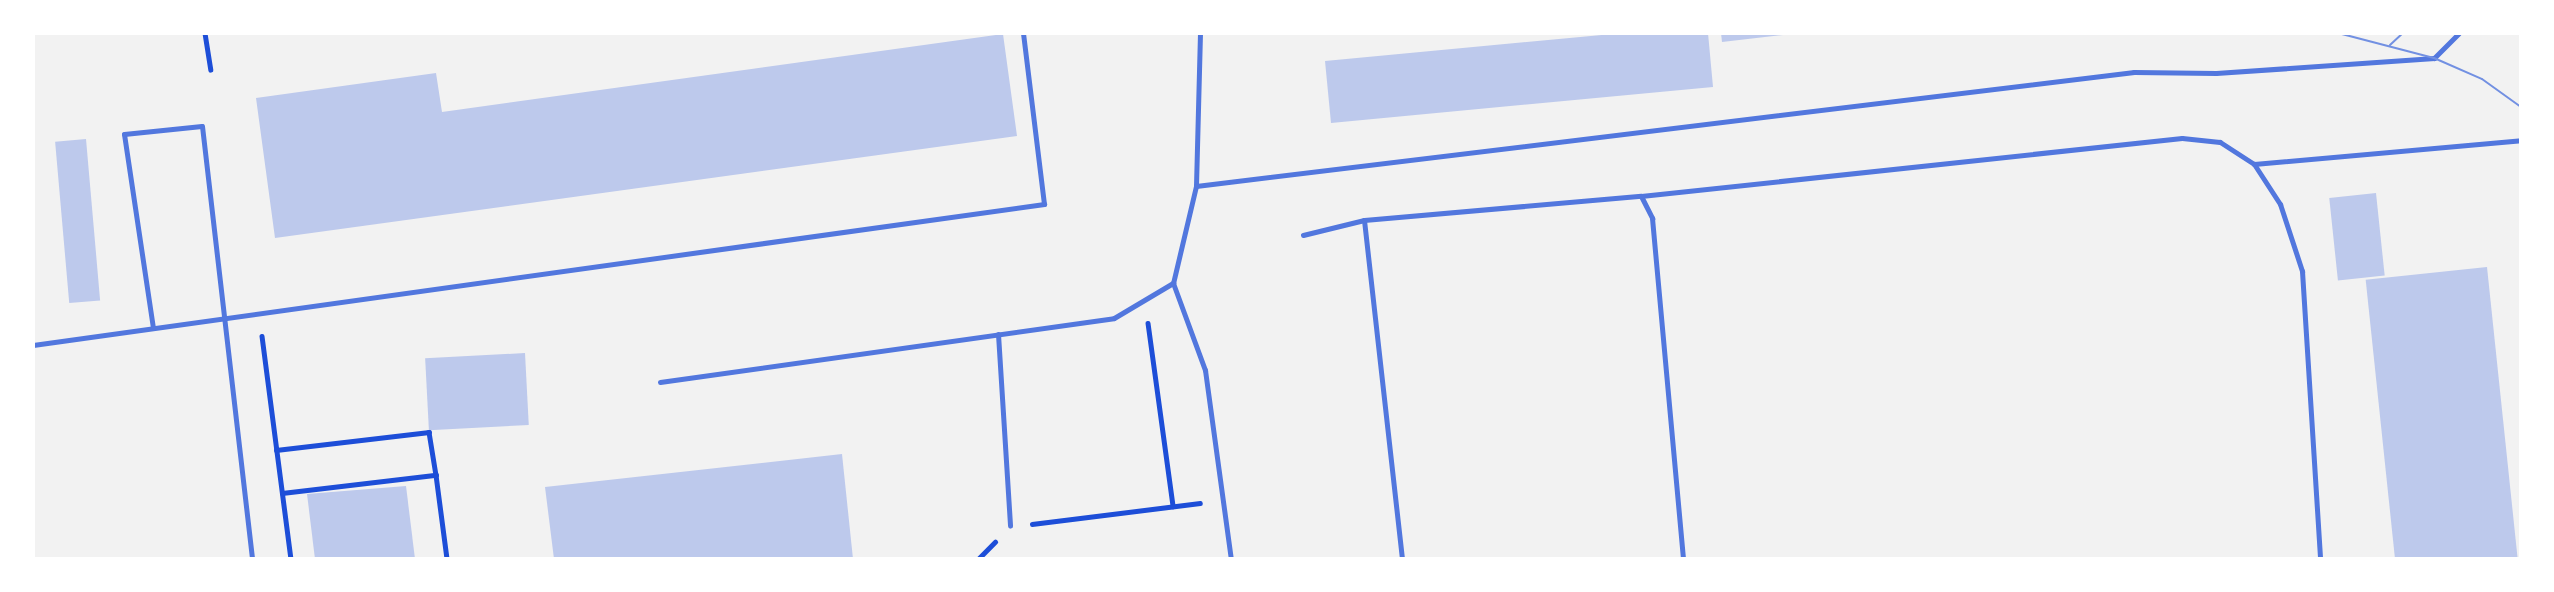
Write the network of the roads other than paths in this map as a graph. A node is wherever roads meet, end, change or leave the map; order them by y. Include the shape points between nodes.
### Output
1 (1023, 33) edge
2 (1200, 33) edge
3 (2459, 33) edge
4 (2521, 140) edge
5 (2254, 164) junction
6 (1196, 186) junction
7 (1641, 196) junction
8 (1364, 220) junction
9 (1303, 235) dead end
10 (1173, 283) junction
11 (223, 319) junction
12 (153, 328) junction
13 (998, 334) junction
14 (33, 345) edge
15 (660, 382) dead end
16 (1010, 526) road end
17 (252, 559) edge
18 (1231, 559) edge
19 (1402, 559) edge
20 (1683, 559) edge
21 (2320, 559) edge

1 - 11 lane via 1044,204
2 - 6 lane
3 - 6 lane via 2434,58 2216,73 2134,72
4 - 5 lane
5 - 7 lane via 2220,142 2182,138
5 - 21 lane via 2280,204 2302,271
6 - 10 lane
7 - 8 lane
7 - 20 lane via 1651,218
8 - 9 lane
8 - 19 lane
10 - 13 lane via 1114,318
10 - 18 lane via 1206,370
11 - 12 lane
11 - 12 lane via 202,126 124,134
11 - 17 lane
12 - 14 lane
13 - 15 lane
13 - 16 lane

